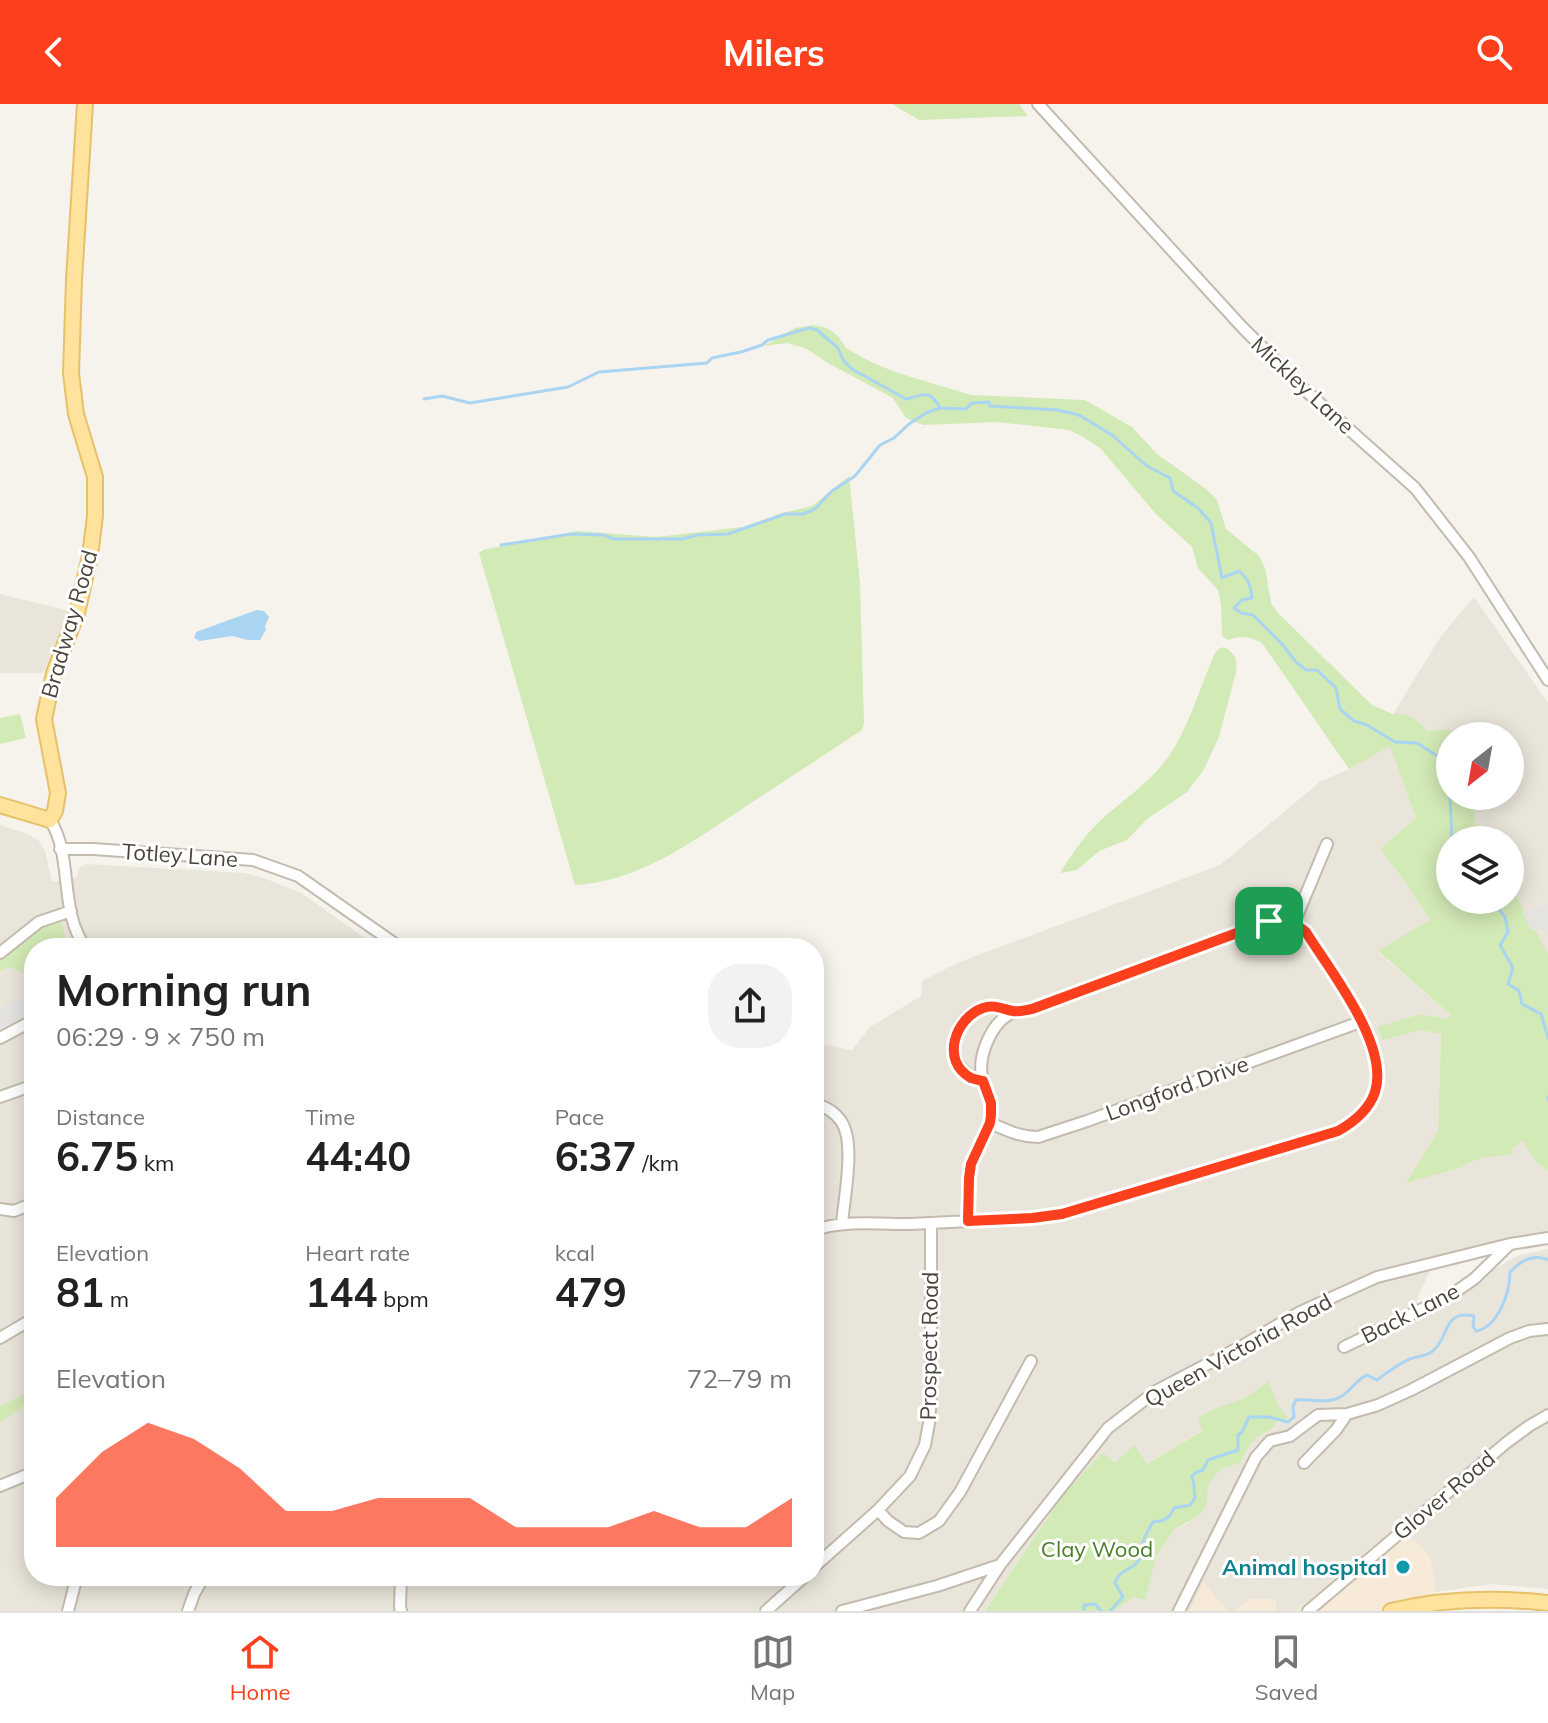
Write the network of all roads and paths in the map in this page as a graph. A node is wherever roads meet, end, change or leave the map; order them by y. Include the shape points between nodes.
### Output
1 (85, 104) edge
2 (1038, 104) edge
3 (1548, 680) edge
4 (0, 805) edge
5 (50, 820) junction
6 (1327, 844) dead end
7 (60, 849) junction
8 (71, 911) junction
9 (1294, 923) junction
10 (80, 938) edge
11 (387, 938) edge
12 (0, 953) edge
13 (1017, 1012) junction
14 (1363, 1021) junction
15 (24, 1025) edge
16 (0, 1038) edge
17 (983, 1081) junction
18 (24, 1089) edge
19 (0, 1097) edge
20 (824, 1108) edge
21 (990, 1123) junction
22 (24, 1207) edge
23 (0, 1209) edge
24 (968, 1221) junction
25 (931, 1223) junction
26 (842, 1224) junction
27 (824, 1228) edge
28 (1548, 1238) edge
29 (1510, 1244) junction
30 (24, 1324) edge
31 (1548, 1329) edge
32 (0, 1338) edge
33 (1344, 1347) dead end
34 (1031, 1361) dead end
35 (1347, 1414) junction
36 (1548, 1415) edge
37 (1304, 1463) dead end
38 (24, 1476) edge
39 (0, 1486) edge
40 (878, 1510) junction
41 (824, 1558) edge
42 (1000, 1565) junction
43 (74, 1586) edge
44 (198, 1586) edge
45 (401, 1586) edge
46 (794, 1586) edge
47 (1548, 1603) edge
48 (68, 1611) edge
49 (188, 1611) edge
50 (401, 1611) edge
51 (766, 1611) edge
52 (842, 1611) edge
53 (970, 1611) edge
54 (1179, 1611) edge
55 (1308, 1611) edge
56 (1391, 1611) edge

1 - 5 main road, Bradway Road via 72,385 95,477 95,516 77,613 45,708 44,729 58,793
2 - 3 street, Mickley Lane via 1242,327 1415,488 1469,557
4 - 5 main road
5 - 7 street
6 - 9 street
7 - 8 street
7 - 11 street, Totley Lane via 253,860 298,876
8 - 10 street
8 - 12 street via 39,922
9 - 13 street via 1269,921
9 - 14 street via 1306,932
13 - 17 street via 993,1031 982,1057
13 - 17 street via 984,1008 966,1019 957,1033 956,1060 962,1071
14 - 21 street, Longford Drive via 1038,1137
14 - 24 street via 1372,1040 1376,1090 1359,1117 1338,1131 1062,1214
15 - 16 street
17 - 21 street via 991,1103
18 - 19 street
20 - 26 street via 847,1135
21 - 24 street via 971,1164
22 - 23 street
24 - 25 street
25 - 26 street
25 - 40 street, Prospect Road via 931,1394 925,1445 910,1476
26 - 27 street
28 - 29 street, Queen Victoria Road
29 - 33 street, Back Lane via 1451,1295
29 - 42 street, Queen Victoria Road via 1365,1282 1156,1391 1108,1428
30 - 32 street
31 - 35 street via 1519,1334 1411,1390
34 - 40 street via 939,1521 919,1533 904,1532
35 - 37 street
35 - 54 street via 1318,1415 1260,1450
36 - 55 street, Glover Road via 1506,1443
38 - 39 street
40 - 41 street, Prospect Road
42 - 52 street
42 - 53 street, Queen Victoria Road
43 - 48 street
44 - 49 street
45 - 50 street
46 - 51 street
47 - 56 main road via 1467,1599

